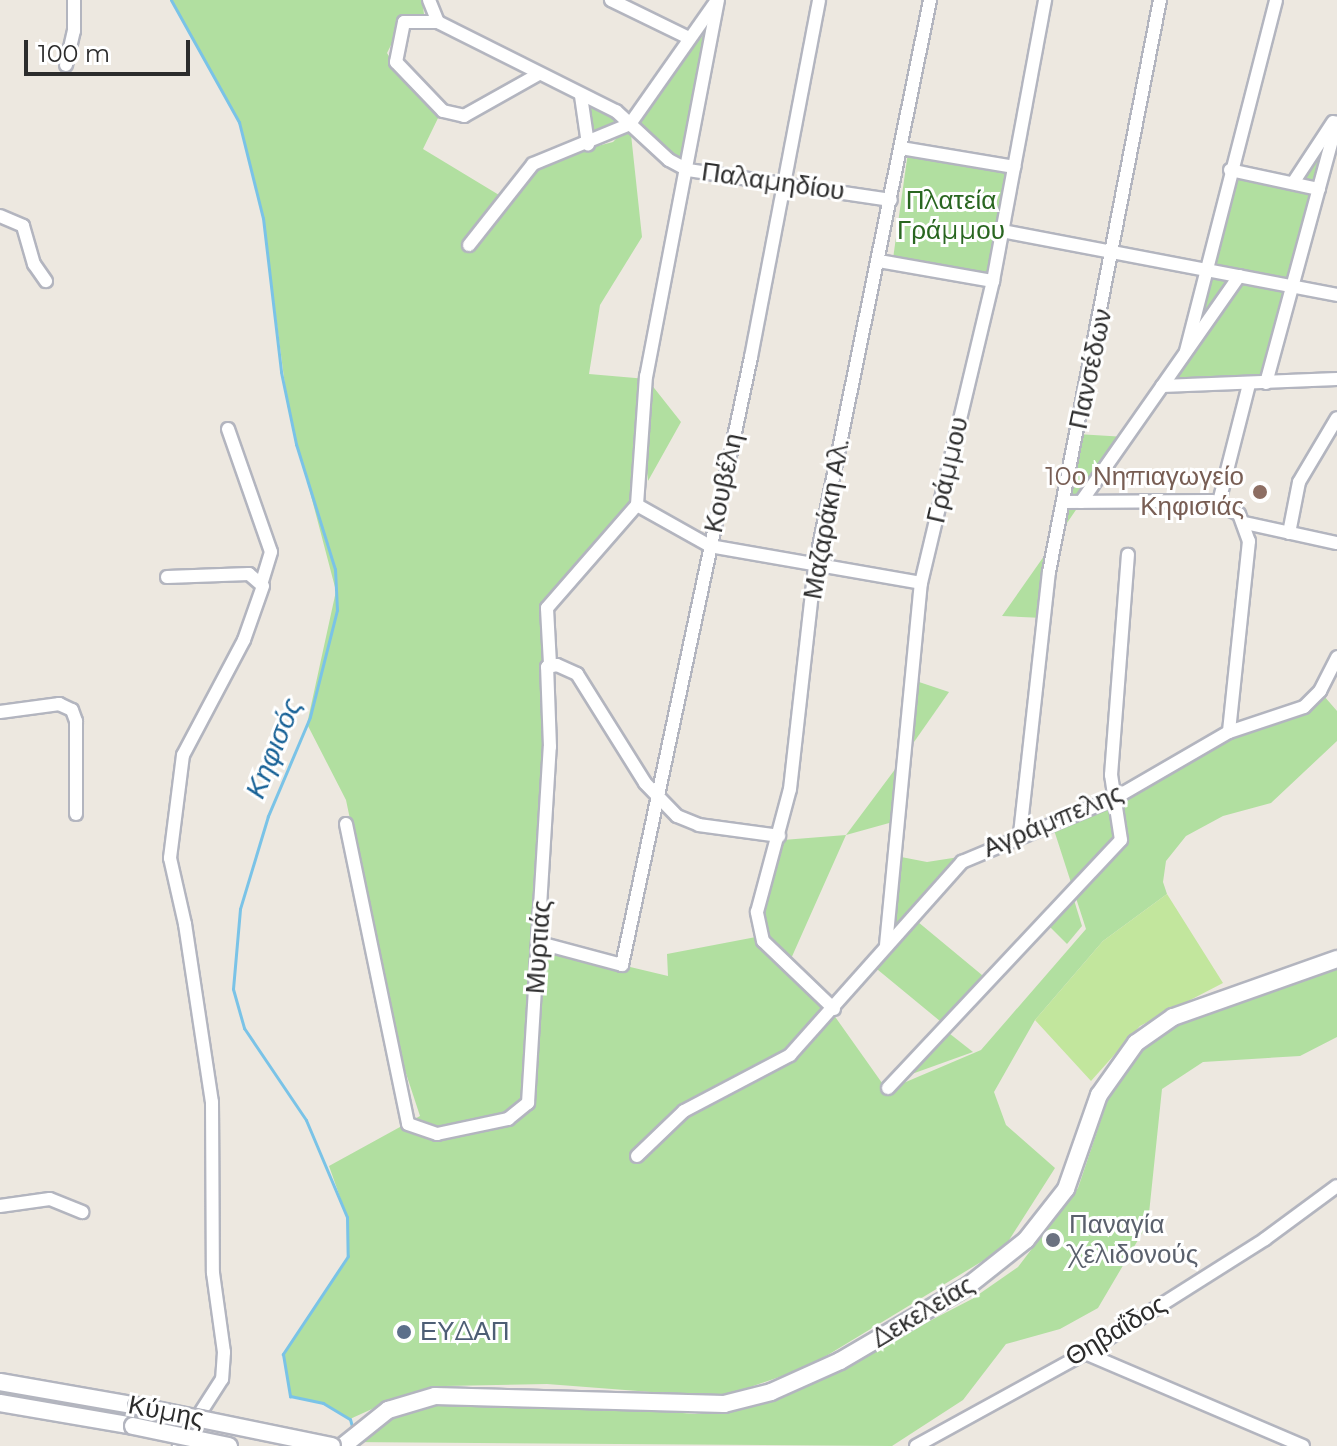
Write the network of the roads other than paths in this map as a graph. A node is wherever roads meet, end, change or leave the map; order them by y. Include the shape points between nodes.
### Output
1 (74, 0) edge
2 (429, 0) edge
3 (611, 0) edge
4 (718, 0) edge
5 (819, 0) edge
6 (930, 0) edge
7 (1045, 0) edge
8 (1160, 0) edge
9 (1276, 0) edge
10 (438, 22) junction
11 (689, 38) junction
12 (66, 65) dead end
13 (537, 75) junction
14 (581, 96) junction
15 (1337, 116) edge
16 (1337, 122) edge
17 (630, 124) junction
18 (588, 144) junction
19 (901, 148) junction
20 (1014, 167) junction
21 (688, 170) junction
22 (1230, 170) junction
23 (783, 180) junction
24 (1293, 183) junction
25 (1319, 189) junction
26 (891, 200) junction
27 (0, 216) edge
28 (1002, 231) junction
29 (469, 245) dead end
30 (1115, 251) junction
31 (879, 261) junction
32 (1207, 270) junction
33 (1239, 276) junction
34 (46, 281) dead end
35 (993, 281) junction
36 (1289, 288) junction
37 (1337, 295) edge
38 (1186, 351) junction
39 (1337, 379) edge
40 (1266, 383) junction
41 (1249, 384) junction
42 (1162, 386) junction
43 (1337, 418) edge
44 (228, 429) dead end
45 (1063, 502) junction
46 (1081, 502) junction
47 (1219, 502) junction
48 (637, 505) junction
49 (1246, 526) junction
50 (1289, 533) junction
51 (1337, 543) edge
52 (710, 546) junction
53 (1128, 555) dead end
54 (815, 567) junction
55 (167, 577) dead end
56 (262, 581) junction
57 (921, 583) junction
58 (1337, 657) edge
59 (550, 664) junction
60 (0, 712) edge
61 (1229, 732) junction
62 (1115, 798) junction
63 (658, 799) junction
64 (76, 814) dead end
65 (346, 824) dead end
66 (1020, 834) junction
67 (779, 836) junction
68 (540, 943) junction
69 (886, 945) junction
70 (1337, 959) edge
71 (834, 1009) junction
72 (888, 1088) dead end
73 (637, 1156) dead end
74 (1337, 1186) edge
75 (0, 1206) edge
76 (82, 1212) dead end
77 (1085, 1353) junction
78 (0, 1382) edge
79 (0, 1403) edge
80 (926, 1443) edge
81 (341, 1445) edge
82 (179, 1446) edge
83 (229, 1446) edge
84 (916, 1446) edge
85 (1303, 1446) edge

1 - 12 street
2 - 10 street
3 - 11 street
4 - 11 street
4 - 21 street
5 - 23 street, Κουβέλη
6 - 19 street, Μαζαράκη Αλ.
7 - 20 street, Γράμμου
8 - 30 street, Πανσέδων
9 - 22 street
10 - 13 street, Παλαμηδίου
10 - 13 street via 404,22 396,62 451,116 464,116
11 - 17 street
13 - 14 street, Παλαμηδίου
14 - 17 street, Παλαμηδίου via 616,111
14 - 18 street
15 - 24 street
16 - 25 street
17 - 18 street
17 - 21 street, Παλαμηδίου
18 - 29 street via 533,164
19 - 20 street
19 - 26 street, Μαζαράκη Αλ.
20 - 28 street, Γράμμου
21 - 23 street, Παλαμηδίου
21 - 48 street via 646,376
22 - 24 street
22 - 32 street
23 - 26 street, Παλαμηδίου
23 - 52 street, Κουβέλη
24 - 25 street
25 - 36 street
26 - 31 street, Μαζαράκη Αλ.
27 - 34 street via 23,226 34,264
28 - 30 street
28 - 35 street, Γράμμου
30 - 32 street
30 - 45 street, Πανσέδων
31 - 35 street
31 - 54 street, Μαζαράκη Αλ.
32 - 33 street
32 - 38 street
33 - 36 street
33 - 38 street
35 - 57 street, Γράμμου
36 - 37 street
36 - 40 street
38 - 42 street
39 - 40 street
40 - 41 street
41 - 42 street
41 - 47 street
42 - 46 street
43 - 50 street via 1299,482
44 - 56 street via 271,552
45 - 46 street
45 - 66 street, Πανσέδων via 1049,572
46 - 47 street
47 - 49 street via 1234,508
48 - 52 street
48 - 59 street, Μυρτιάς via 547,608
49 - 50 street
49 - 61 street
50 - 51 street
52 - 54 street
52 - 63 street, Κουβέλη
53 - 62 street via 1112,758
54 - 57 street
54 - 67 street, Μαζαράκη Αλ. via 790,789
55 - 56 street via 242,573
56 - 82 street via 257,613 210,713 183,755 170,858 212,1102 213,1273 224,1352 222,1379
57 - 69 street, Γράμμου
58 - 61 street, Αγράμπελης via 1312,701
59 - 63 street via 577,674
59 - 68 street, Μυρτιάς via 545,681 550,747
60 - 64 street via 59,704 72,710
61 - 62 street, Αγράμπελης
62 - 66 street, Αγράμπελης
62 - 72 street via 1122,835 1118,846
63 - 67 street via 677,816 699,825
63 - 68 street, Κουβέλη via 622,965
65 - 68 street, Μυρτιάς via 398,1084 413,1128 437,1134 508,1119 524,1109
66 - 69 street, Αγράμπελης via 951,870
67 - 71 street, Μαζαράκη Αλ. via 757,912 759,934
69 - 71 street, Αγράμπελης
70 - 81 main road, Δεκελείας via 1173,1017 1136,1043 1099,1095 1066,1189 1026,1240 968,1286 840,1361 771,1392 724,1404 448,1395 417,1399 376,1417
71 - 73 street, Αγράμπελης via 778,1064 684,1111
74 - 77 street, Θηβαΐδος via 1265,1239
75 - 76 street via 50,1199
77 - 80 street, Θηβαΐδος
77 - 85 street
78 - 81 main road, Κύμης, bridge
79 - 83 main road, Κύμης, bridge
80 - 84 street, Θηβαΐδος

